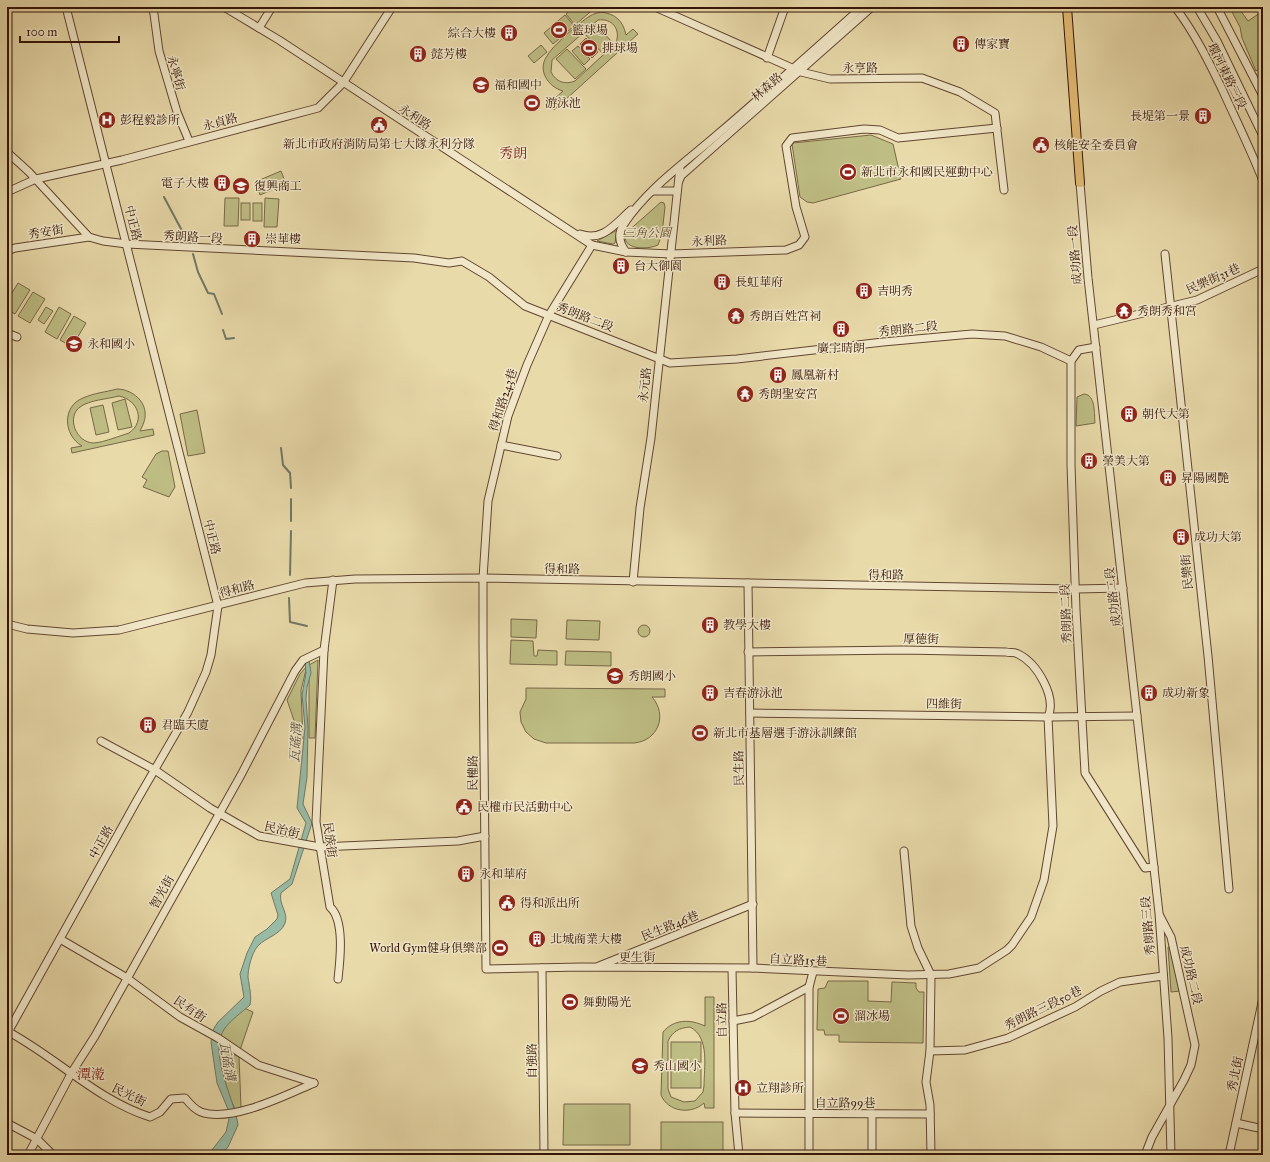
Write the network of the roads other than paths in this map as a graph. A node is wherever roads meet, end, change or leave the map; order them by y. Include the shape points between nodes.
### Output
1 (66, 7) edge
2 (153, 7) edge
3 (224, 7) edge
4 (272, 7) edge
5 (392, 7) edge
6 (655, 7) edge
7 (785, 7) edge
8 (862, 7) edge
9 (872, 7) edge
10 (1067, 7) edge
11 (1175, 7) edge
12 (1197, 7) edge
13 (1217, 7) edge
14 (259, 28) junction
15 (766, 58) junction
16 (793, 69) junction
17 (801, 72) junction
18 (343, 83) junction
19 (1263, 96) edge
20 (997, 128) junction
21 (1263, 136) edge
22 (189, 141) junction
23 (7, 152) edge
24 (106, 163) junction
25 (680, 167) junction
26 (36, 179) junction
27 (1263, 181) edge
28 (678, 183) junction
29 (1080, 183) joint
30 (1004, 190) dead end
31 (653, 191) junction
32 (677, 191) junction
33 (7, 192) edge
34 (646, 196) junction
35 (566, 229) junction
36 (89, 236) junction
37 (127, 244) junction
38 (592, 245) junction
39 (7, 251) edge
40 (626, 252) junction
41 (671, 254) junction
42 (1166, 254) dead end
43 (414, 258) joint
44 (1263, 269) edge
45 (1171, 307) junction
46 (549, 315) junction
47 (1094, 324) junction
48 (7, 332) edge
49 (17, 337) dead end
50 (1096, 347) junction
51 (658, 359) junction
52 (1071, 361) junction
53 (501, 445) junction
54 (557, 456) dead end
55 (483, 578) junction
56 (333, 580) junction
57 (633, 582) junction
58 (748, 583) junction
59 (1123, 588) junction
60 (1076, 589) junction
61 (218, 606) junction
62 (7, 624) edge
63 (324, 650) junction
64 (748, 652) junction
65 (750, 713) junction
66 (1082, 716) junction
67 (1137, 716) junction
68 (1048, 717) junction
69 (100, 741) dead end
70 (155, 770) junction
71 (218, 813) junction
72 (485, 836) junction
73 (320, 847) junction
74 (904, 851) dead end
75 (1154, 867) junction
76 (1044, 880) joint
77 (1229, 889) dead end
78 (753, 904) junction
79 (1159, 913) junction
80 (60, 940) junction
81 (542, 968) junction
82 (595, 968) junction
83 (753, 968) junction
84 (486, 969) joint
85 (732, 969) junction
86 (813, 972) junction
87 (931, 975) junction
88 (1163, 976) junction
89 (127, 978) junction
90 (338, 979) dead end
91 (809, 986) junction
92 (1263, 998) edge
93 (734, 1021) junction
94 (7, 1032) edge
95 (930, 1050) junction
96 (72, 1072) junction
97 (314, 1084) joint
98 (1170, 1106) junction
99 (735, 1113) junction
100 (809, 1114) junction
101 (872, 1114) junction
102 (930, 1114) junction
103 (7, 1123) edge
104 (1236, 1123) junction
105 (1263, 1129) edge
106 (37, 1139) junction
107 (28, 1155) edge
108 (53, 1155) edge
109 (544, 1155) edge
110 (739, 1155) edge
111 (809, 1155) edge
112 (872, 1155) edge
113 (931, 1155) edge
114 (1145, 1155) edge
115 (1171, 1155) edge
116 (1229, 1155) edge

1 - 24 street, 中正路
2 - 22 street, 永寧街 via 158,51
3 - 14 street, 永利路
4 - 14 street
5 - 18 street, 永貞路
6 - 15 street, 永亨路
7 - 15 street
8 - 16 street, 林森路
9 - 17 street, 林森路
10 - 29 main road
11 - 27 street, 環河東路三段 via 1186,20 1213,72
12 - 21 street, 環河東路三段 via 1217,41
13 - 19 street
14 - 18 street, 永利路
15 - 16 street, 永亨路
16 - 17 street, 永亨路
16 - 25 street, 林森路
17 - 20 street, 永亨路 via 830,79 922,78 960,92 995,113
17 - 28 street, 林森路 via 681,176
18 - 22 street, 永貞路 via 318,108
18 - 35 street, 永利路
20 - 30 street, 永亨路
20 - 41 street, 永利路 via 898,138 880,130 864,129 792,138 786,146 796,207 805,237 799,245 786,250
22 - 24 street, 永貞路
23 - 26 street
24 - 26 street, 永貞路
24 - 37 street, 中正路
25 - 28 street
25 - 31 street, 林森路
26 - 33 street, 永貞路
26 - 36 street
28 - 32 street
29 - 47 street, 成功路一段
31 - 32 street
31 - 34 street, 林森路
32 - 41 street, 永元路
34 - 35 street via 598,237 589,237
34 - 40 street via 623,225 621,245
35 - 38 street, 永利路
36 - 37 street, 秀朗路一段 via 103,241
36 - 39 street, 秀安街
37 - 43 street, 秀朗路一段
37 - 61 street, 中正路
38 - 40 street, 永利路
38 - 46 street, 得和路243巷
40 - 41 street, 永利路
41 - 51 street, 永元路
42 - 45 street, 民樂街
43 - 46 street, 秀朗路二段 via 449,263 462,261 525,306
44 - 45 street, 民樂街31巷 via 1197,300
45 - 47 street, 民樂街31巷
45 - 77 street, 民樂街 via 1208,656
46 - 51 street, 秀朗路二段
46 - 53 street, 得和路243巷 via 513,398
47 - 50 street, 成功路二段
48 - 49 street
50 - 52 street via 1080,350
50 - 59 street, 成功路二段
51 - 52 street, 秀朗路二段 via 670,363 737,359 972,334 1004,336 1042,347
51 - 57 street, 永元路
52 - 60 street, 秀朗路二段 via 1071,465
53 - 54 street
53 - 55 street, 得和路243巷 via 488,501
55 - 56 street, 得和路
55 - 57 street, 得和路
55 - 72 street, 民權路
56 - 61 street, 得和路 via 284,588
56 - 63 street, 民族街
57 - 58 street, 得和路
58 - 60 street, 得和路
58 - 64 street, 民生路
59 - 60 street, 得和路
59 - 67 street, 成功路二段
60 - 66 street, 秀朗路二段
61 - 62 street, 得和路 via 119,630 73,633 27,629
61 - 70 street, 中正路 via 212,655 206,672 188,712
63 - 71 street, 智光街 via 303,660 295,671 241,775
63 - 73 street, 民族街 via 316,822
64 - 65 street, 民生路
64 - 68 street, 厚德街 via 904,650 1018,654 1034,666 1046,685 1051,710
65 - 68 street, 四維街
65 - 78 street, 民生路
66 - 67 street, 四維街
66 - 68 street, 四維街
66 - 75 street via 1085,773 1145,868
67 - 75 street, 成功路二段
68 - 76 street, 厚德街 via 1053,826
69 - 70 street, 民治街
70 - 71 street, 民治街
70 - 80 street, 中正路
71 - 73 street, 民治街 via 259,836
71 - 89 street, 智光街
72 - 73 street, 民治街 via 458,841
72 - 84 street, 民權路
73 - 90 street, 民族街 via 330,907 335,912 341,946
74 - 87 street via 908,906 916,940
75 - 79 street, 秀朗路三段
76 - 87 street, 自立路15巷 via 1031,917 1007,950 983,965 949,974
78 - 82 street, 民生路46巷
78 - 83 street
79 - 88 street, 秀朗路三段
79 - 98 street, 成功路二段 via 1171,937 1195,1045 1191,1066
80 - 89 street, 民有街
80 - 94 street, 中正路
81 - 82 street, 更生街
81 - 84 street, 更生街
81 - 109 street, 自強路
82 - 85 street, 更生街
83 - 85 street
83 - 86 street, 自立路15巷
85 - 93 street, 自立路
86 - 87 street, 自立路15巷
86 - 91 street
87 - 95 street
88 - 95 street, 秀朗路三段50巷 via 1120,982 1101,990 1075,1007 1008,1038 965,1050
88 - 98 street, 秀朗路三段
89 - 96 street, 智光街
89 - 97 street, 民有街 via 180,1017 218,1038 258,1065
91 - 93 street via 753,1017
91 - 100 street
92 - 104 street, 秀北街
93 - 99 street, 自立路
94 - 96 street, 民光街
95 - 102 street via 926,1082
96 - 97 street, 民光街 via 109,1099 150,1117 160,1112 171,1099 185,1098 201,1112 226,1114 260,1105
96 - 106 street, 智光街
98 - 114 street
98 - 115 street, 秀朗路三段
99 - 100 street, 自立路99巷
99 - 110 street, 自立路
100 - 101 street, 自立路99巷
100 - 111 street
101 - 102 street, 自立路99巷
101 - 112 street
102 - 113 street
103 - 106 street
104 - 105 street
104 - 116 street, 秀北街
106 - 107 street, 智光街
106 - 108 street

